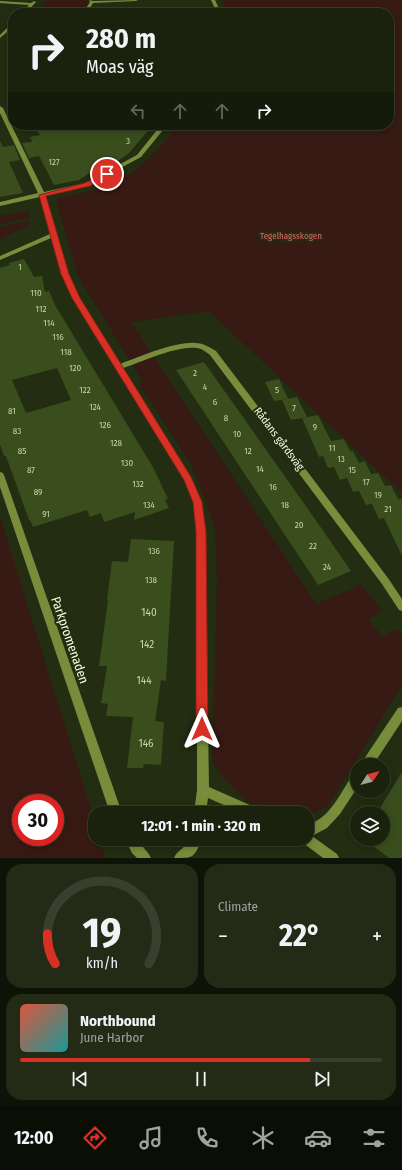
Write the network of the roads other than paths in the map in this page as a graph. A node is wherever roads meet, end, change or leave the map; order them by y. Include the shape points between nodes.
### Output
1 (36, 0) edge
2 (136, 0) edge
3 (92, 1) edge
4 (0, 2) edge
5 (32, 4) junction
6 (28, 8) edge
7 (8, 30) edge
8 (0, 37) edge
9 (0, 108) edge
10 (8, 125) edge
11 (11, 130) edge
12 (160, 130) edge
13 (42, 195) junction
14 (0, 204) edge
15 (55, 234) junction
16 (0, 258) edge
17 (118, 367) junction
18 (0, 475) edge
19 (402, 607) edge
20 (402, 712) edge
21 (371, 758) edge
22 (350, 788) edge
23 (203, 790) junction
24 (114, 806) edge
25 (201, 806) edge
26 (239, 806) edge
27 (314, 830) edge
28 (314, 844) edge
29 (134, 846) edge
30 (192, 846) edge
31 (145, 858) edge
32 (180, 858) edge
33 (334, 858) edge

1 - 5 street
2 - 3 street
4 - 5 street
5 - 6 street
7 - 8 street
9 - 10 street
11 - 13 street
12 - 13 street via 139,156 116,170 87,184
13 - 14 street
13 - 15 street
15 - 16 street
15 - 17 street via 65,274 76,298
17 - 19 street, Rådans gårdsväg via 193,344 203,346 213,353
17 - 23 street via 188,479 198,502 201,531
18 - 24 street, Parkpromenaden
20 - 21 street
22 - 27 street via 328,820
23 - 25 street
23 - 26 street
28 - 33 street
29 - 31 street
30 - 32 street

